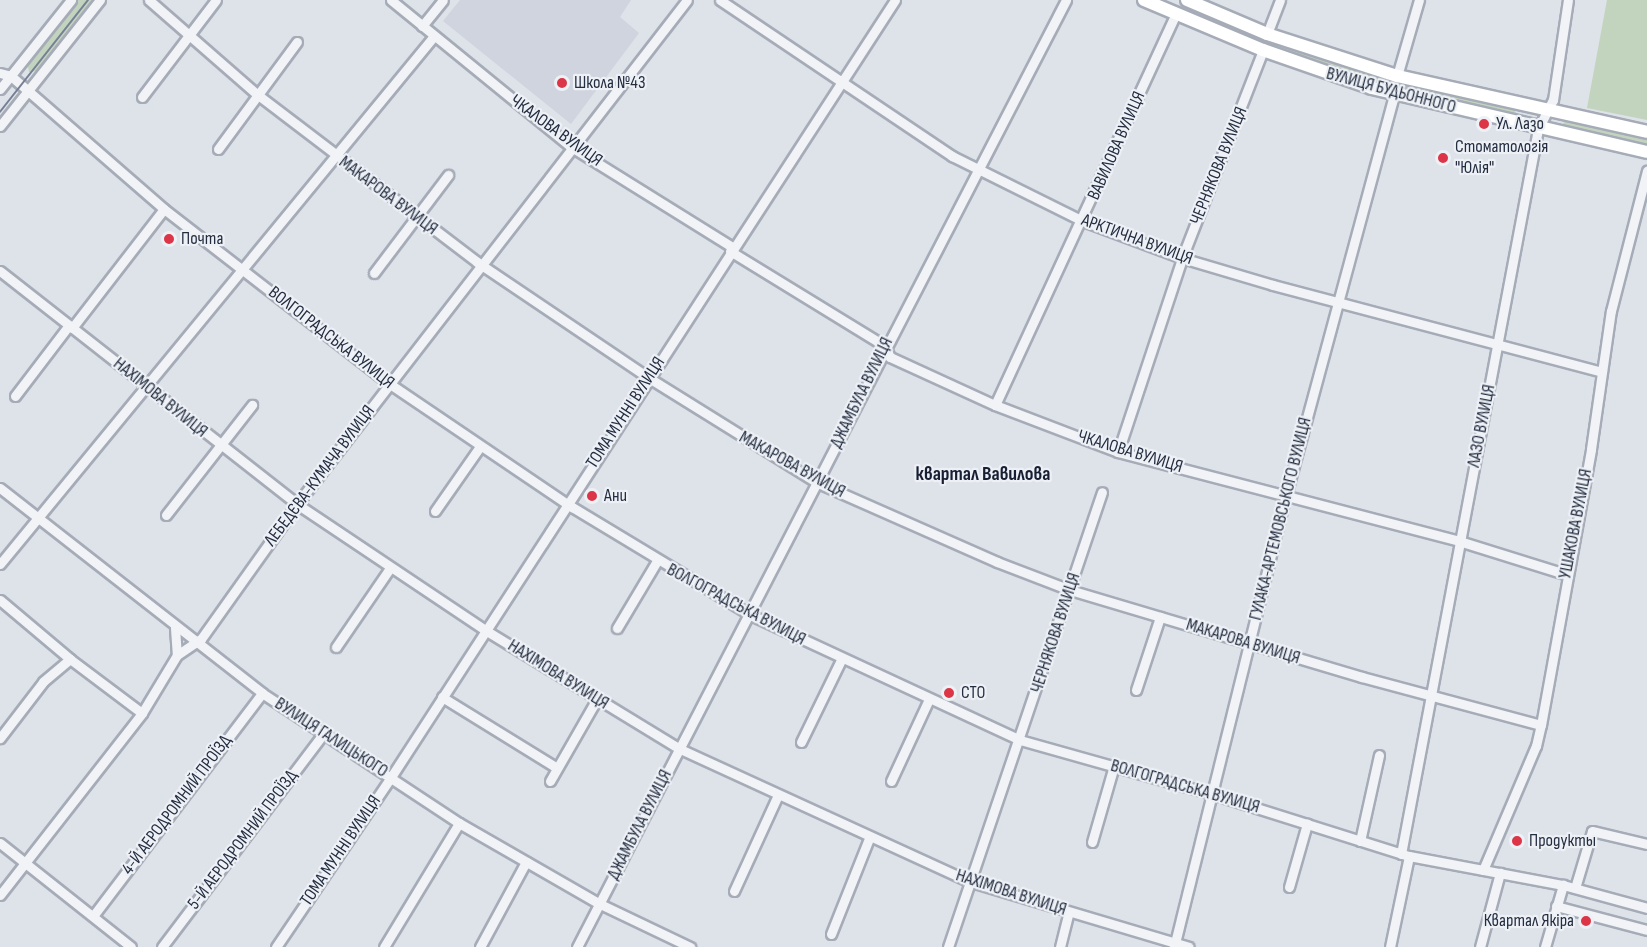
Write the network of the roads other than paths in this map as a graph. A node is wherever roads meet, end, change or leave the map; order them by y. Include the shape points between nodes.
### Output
1 (71, 0) edge
2 (100, 0) edge
3 (149, 0) edge
4 (216, 0) edge
5 (391, 0) edge
6 (443, 0) edge
7 (687, 0) edge
8 (720, 0) edge
9 (895, 0) edge
10 (1066, 0) edge
11 (1144, 0) edge
12 (1187, 0) edge
13 (1280, 0) edge
14 (1419, 0) edge
15 (1568, 0) edge
16 (1175, 16) junction
17 (422, 26) junction
18 (191, 33) junction
19 (1267, 34) junction
20 (434, 36) junction
21 (297, 42) dead end
22 (1263, 50) junction
23 (0, 73) edge
24 (11, 76) junction
25 (1397, 76) junction
26 (840, 83) junction
27 (0, 89) edge
28 (28, 91) junction
29 (1394, 94) junction
30 (258, 95) junction
31 (142, 97) dead end
32 (1546, 111) junction
33 (0, 126) edge
34 (1538, 129) junction
35 (1647, 132) edge
36 (570, 146) junction
37 (219, 149) dead end
38 (1647, 152) edge
39 (335, 155) junction
40 (979, 170) junction
41 (1647, 171) edge
42 (448, 175) dead end
43 (164, 209) junction
44 (416, 218) junction
45 (1083, 221) junction
46 (731, 249) junction
47 (1182, 258) junction
48 (482, 266) junction
49 (243, 270) junction
50 (0, 271) edge
51 (374, 273) dead end
52 (1337, 302) junction
53 (71, 326) junction
54 (885, 346) junction
55 (1498, 347) junction
56 (1602, 372) junction
57 (649, 378) junction
58 (390, 384) junction
59 (146, 387) junction
60 (15, 396) dead end
61 (252, 405) dead end
62 (995, 405) junction
63 (221, 447) junction
64 (479, 448) junction
65 (1118, 452) junction
66 (818, 483) junction
67 (0, 488) edge
68 (1102, 492) dead end
69 (1286, 495) junction
70 (297, 504) junction
71 (567, 504) junction
72 (435, 511) dead end
73 (166, 515) dead end
74 (36, 519) junction
75 (1459, 541) junction
76 (657, 561) junction
77 (0, 564) edge
78 (390, 568) junction
79 (1565, 574) junction
80 (1071, 590) junction
81 (0, 600) edge
82 (749, 614) junction
83 (1160, 617) junction
84 (175, 628) junction
85 (617, 628) dead end
86 (486, 630) junction
87 (194, 642) junction
88 (1249, 645) junction
89 (336, 646) dead end
90 (177, 655) junction
91 (70, 659) junction
92 (841, 660) junction
93 (1136, 690) dead end
94 (262, 693) junction
95 (1434, 696) junction
96 (442, 697) junction
97 (597, 699) junction
98 (929, 699) junction
99 (142, 713) junction
100 (1540, 725) junction
101 (324, 733) junction
102 (0, 738) edge
103 (1020, 740) junction
104 (801, 742) dead end
105 (678, 748) junction
106 (1379, 755) dead end
107 (1114, 766) junction
108 (557, 768) junction
109 (391, 777) junction
110 (550, 781) dead end
111 (891, 781) dead end
112 (1212, 794) junction
113 (778, 795) junction
114 (459, 823) junction
115 (1307, 824) junction
116 (870, 836) junction
117 (1360, 841) junction
118 (1092, 842) dead end
119 (0, 843) edge
120 (1647, 844) edge
121 (1405, 855) junction
122 (526, 862) junction
123 (25, 863) junction
124 (1483, 870) junction
125 (1500, 873) junction
126 (971, 882) junction
127 (1563, 885) junction
128 (1289, 887) dead end
129 (1575, 888) junction
130 (734, 891) dead end
131 (0, 894) edge
132 (600, 903) junction
133 (1556, 906) junction
134 (1647, 908) edge
135 (1070, 912) junction
136 (93, 916) junction
137 (1647, 930) edge
138 (831, 934) dead end
139 (1175, 945) edge
140 (130, 947) edge
141 (162, 947) edge
142 (276, 947) edge
143 (384, 947) edge
144 (480, 947) edge
145 (577, 947) edge
146 (690, 947) edge
147 (948, 947) edge
148 (1060, 947) edge
149 (1189, 947) edge
150 (1390, 947) edge
151 (1480, 947) edge
152 (1545, 947) edge

1 - 24 street
2 - 28 street
3 - 18 street, МАКАРОВА ВУЛИЦЯ
4 - 18 street
5 - 17 street, ЧКАЛОВА ВУЛИЦЯ
6 - 17 street
7 - 36 street, ЛЕБЕДЄВА-КУМАЧА ВУЛИЦЯ
8 - 26 street, АРКТИЧНА ВУЛИЦЯ
9 - 26 street, ТОМА МУННІ ВУЛИЦЯ
10 - 40 street, ДЖАМБУЛА ВУЛИЦЯ
11 - 16 main road, ВУЛИЦЯ БУДЬОННОГО
12 - 19 main road, ВУЛИЦЯ БУДЬОННОГО
13 - 19 street
14 - 25 street
15 - 32 street, ЛАЗО ВУЛИЦЯ via 1553,100
16 - 22 main road, ВУЛИЦЯ БУДЬОННОГО
16 - 45 street, ВАВИЛОВА ВУЛИЦЯ
17 - 20 street, ЧКАЛОВА ВУЛИЦЯ
18 - 30 street, МАКАРОВА ВУЛИЦЯ
18 - 31 street
19 - 25 main road, ВУЛИЦЯ БУДЬОННОГО
20 - 36 street, ЧКАЛОВА ВУЛИЦЯ
20 - 39 street
21 - 30 street
22 - 29 main road, ВУЛИЦЯ БУДЬОННОГО
22 - 47 street, ЧЕРНЯКОВА ВУЛИЦЯ
23 - 24 street
24 - 27 street
24 - 28 street, ВОЛГОГРАДСЬКА ВУЛИЦЯ
25 - 32 main road, ВУЛИЦЯ БУДЬОННОГО
26 - 40 street, АРКТИЧНА ВУЛИЦЯ
26 - 46 street, ТОМА МУННІ ВУЛИЦЯ
28 - 33 street
28 - 43 street, ВОЛГОГРАДСЬКА ВУЛИЦЯ
29 - 34 main road, ВУЛИЦЯ БУДЬОННОГО
29 - 52 street, ГУЛАКА-АРТЕМОВСЬКОГО ВУЛИЦЯ
30 - 37 street
30 - 39 street, МАКАРОВА ВУЛИЦЯ
32 - 34 street, ЛАЗО ВУЛИЦЯ
32 - 35 main road, ВУЛИЦЯ БУДЬОННОГО
34 - 38 main road, ВУЛИЦЯ БУДЬОННОГО
34 - 55 street, ЛАЗО ВУЛИЦЯ
36 - 46 street, ЧКАЛОВА ВУЛИЦЯ
36 - 48 street, ЛЕБЕДЄВА-КУМАЧА ВУЛИЦЯ
39 - 44 street, МАКАРОВА ВУЛИЦЯ
39 - 49 street
40 - 45 street, АРКТИЧНА ВУЛИЦЯ
40 - 54 street, ДЖАМБУЛА ВУЛИЦЯ
41 - 56 street, УШАКОВА ВУЛИЦЯ via 1611,311
42 - 44 street
43 - 49 street, ВОЛГОГРАДСЬКА ВУЛИЦЯ
43 - 53 street
44 - 48 street, МАКАРОВА ВУЛИЦЯ
44 - 51 street
45 - 47 street, АРКТИЧНА ВУЛИЦЯ
45 - 62 street, ВАВИЛОВА ВУЛИЦЯ
46 - 54 street, ЧКАЛОВА ВУЛИЦЯ
46 - 57 street, ТОМА МУННІ ВУЛИЦЯ
47 - 52 street, АРКТИЧНА ВУЛИЦЯ
47 - 65 street, ЧЕРНЯКОВА ВУЛИЦЯ
48 - 57 street, МАКАРОВА ВУЛИЦЯ
48 - 58 street, ЛЕБЕДЄВА-КУМАЧА ВУЛИЦЯ
49 - 58 street, ВОЛГОГРАДСЬКА ВУЛИЦЯ
49 - 59 street
50 - 53 street, НАХІМОВА ВУЛИЦЯ
52 - 55 street, АРКТИЧНА ВУЛИЦЯ
52 - 69 street, ГУЛАКА-АРТЕМОВСЬКОГО ВУЛИЦЯ
53 - 59 street, НАХІМОВА ВУЛИЦЯ
53 - 60 street
54 - 62 street, ЧКАЛОВА ВУЛИЦЯ via 890,357
54 - 66 street, ДЖАМБУЛА ВУЛИЦЯ via 882,359
55 - 56 street, АРКТИЧНА ВУЛИЦЯ
55 - 75 street, ЛАЗО ВУЛИЦЯ
56 - 79 street, УШАКОВА ВУЛИЦЯ via 1591,449
57 - 66 street, МАКАРОВА ВУЛИЦЯ
57 - 71 street, ТОМА МУННІ ВУЛИЦЯ
58 - 64 street, ВОЛГОГРАДСЬКА ВУЛИЦЯ
58 - 70 street, ЛЕБЕДЄВА-КУМАЧА ВУЛИЦЯ
59 - 63 street, НАХІМОВА ВУЛИЦЯ
59 - 74 street
61 - 63 street
62 - 65 street, ЧКАЛОВА ВУЛИЦЯ
63 - 70 street, НАХІМОВА ВУЛИЦЯ
63 - 73 street
64 - 71 street, ВОЛГОГРАДСЬКА ВУЛИЦЯ
64 - 72 street
65 - 69 street, ЧКАЛОВА ВУЛИЦЯ
66 - 80 street, МАКАРОВА ВУЛИЦЯ
66 - 82 street, ДЖАМБУЛА ВУЛИЦЯ
67 - 74 street, ВУЛИЦЯ ГАЛИЦЬКОГО
68 - 80 street, ЧЕРНЯКОВА ВУЛИЦЯ
69 - 75 street, ЧКАЛОВА ВУЛИЦЯ
69 - 88 street, ГУЛАКА-АРТЕМОВСЬКОГО ВУЛИЦЯ
70 - 78 street, НАХІМОВА ВУЛИЦЯ
70 - 87 street, ЛЕБЕДЄВА-КУМАЧА ВУЛИЦЯ via 201,639
71 - 76 street, ВОЛГОГРАДСЬКА ВУЛИЦЯ
71 - 86 street, ТОМА МУННІ ВУЛИЦЯ
74 - 77 street
74 - 84 street, ВУЛИЦЯ ГАЛИЦЬКОГО
75 - 79 street, ЧКАЛОВА ВУЛИЦЯ
75 - 95 street, ЛАЗО ВУЛИЦЯ
76 - 82 street, ВОЛГОГРАДСЬКА ВУЛИЦЯ
76 - 85 street
78 - 86 street, НАХІМОВА ВУЛИЦЯ
78 - 89 street
79 - 100 street, УШАКОВА ВУЛИЦЯ
80 - 83 street, МАКАРОВА ВУЛИЦЯ
80 - 103 street, ЧЕРНЯКОВА ВУЛИЦЯ
81 - 91 street
82 - 92 street, ВОЛГОГРАДСЬКА ВУЛИЦЯ
82 - 105 street, ДЖАМБУЛА ВУЛИЦЯ
83 - 88 street, МАКАРОВА ВУЛИЦЯ
83 - 93 street
84 - 87 street, ВУЛИЦЯ ГАЛИЦЬКОГО
84 - 90 street
86 - 96 street, ТОМА МУННІ ВУЛИЦЯ
86 - 97 street, НАХІМОВА ВУЛИЦЯ
87 - 90 street, ЛЕБЕДЄВА-КУМАЧА ВУЛИЦЯ
87 - 94 street, ВУЛИЦЯ ГАЛИЦЬКОГО
88 - 95 street, МАКАРОВА ВУЛИЦЯ
88 - 112 street, ГУЛАКА-АРТЕМОВСЬКОГО ВУЛИЦЯ
90 - 99 street, ЛЕБЕДЄВА-КУМАЧА ВУЛИЦЯ
91 - 99 street
91 - 102 street via 44,682
92 - 98 street, ВОЛГОГРАДСЬКА ВУЛИЦЯ
92 - 104 street
94 - 101 street, ВУЛИЦЯ ГАЛИЦЬКОГО
94 - 136 street, 4-Й АЕРОДРОМНИЙ ПРОЇЗД
95 - 100 street, МАКАРОВА ВУЛИЦЯ
95 - 121 street, ЛАЗО ВУЛИЦЯ
96 - 108 street
96 - 109 street, ТОМА МУННІ ВУЛИЦЯ
97 - 105 street, НАХІМОВА ВУЛИЦЯ
97 - 108 street
98 - 103 street, ВОЛГОГРАДСЬКА ВУЛИЦЯ
98 - 111 street
99 - 123 street, ЛЕБЕДЄВА-КУМАЧА ВУЛИЦЯ
100 - 124 street, УШАКОВА ВУЛИЦЯ via 1536,746
101 - 109 street, ВУЛИЦЯ ГАЛИЦЬКОГО
101 - 141 street, 5-Й АЕРОДРОМНИЙ ПРОЇЗД
103 - 107 street, ВОЛГОГРАДСЬКА ВУЛИЦЯ
103 - 126 street, ЧЕРНЯКОВА ВУЛИЦЯ
105 - 113 street, НАХІМОВА ВУЛИЦЯ
105 - 132 street, ДЖАМБУЛА ВУЛИЦЯ
106 - 117 street
107 - 112 street, ВОЛГОГРАДСЬКА ВУЛИЦЯ
107 - 118 street
108 - 110 street
109 - 114 street, ВУЛИЦЯ ГАЛИЦЬКОГО
109 - 142 street, ТОМА МУННІ ВУЛИЦЯ
112 - 115 street, ВОЛГОГРАДСЬКА ВУЛИЦЯ
112 - 139 street, ГУЛАКА-АРТЕМОВСЬКОГО ВУЛИЦЯ
113 - 116 street, НАХІМОВА ВУЛИЦЯ
113 - 130 street
114 - 122 street, ВУЛИЦЯ ГАЛИЦЬКОГО
114 - 143 street
115 - 117 street, ВОЛГОГРАДСЬКА ВУЛИЦЯ
115 - 128 street
116 - 126 street, НАХІМОВА ВУЛИЦЯ
116 - 138 street
117 - 121 street, ВОЛГОГРАДСЬКА ВУЛИЦЯ
119 - 123 street
120 - 129 street via 1592,831
121 - 124 street, ВОЛГОГРАДСЬКА ВУЛИЦЯ
121 - 150 street, ЛАЗО ВУЛИЦЯ
122 - 132 street, ВУЛИЦЯ ГАЛИЦЬКОГО
122 - 144 street
123 - 131 street, ЛЕБЕДЄВА-КУМАЧА ВУЛИЦЯ
123 - 136 street
124 - 125 street, ВОЛГОГРАДСЬКА ВУЛИЦЯ
125 - 127 street, ВОЛГОГРАДСЬКА ВУЛИЦЯ
125 - 151 street
126 - 135 street, НАХІМОВА ВУЛИЦЯ
126 - 147 street, ЧЕРНЯКОВА ВУЛИЦЯ
127 - 129 street, ВОЛГОГРАДСЬКА ВУЛИЦЯ
127 - 133 street
129 - 134 street, ВОЛГОГРАДСЬКА ВУЛИЦЯ
132 - 145 street, ДЖАМБУЛА ВУЛИЦЯ
132 - 146 street, ВУЛИЦЯ ГАЛИЦЬКОГО
133 - 137 street
133 - 152 street
135 - 139 street, НАХІМОВА ВУЛИЦЯ
135 - 148 street
136 - 140 street
139 - 149 street, НАХІМОВА ВУЛИЦЯ

